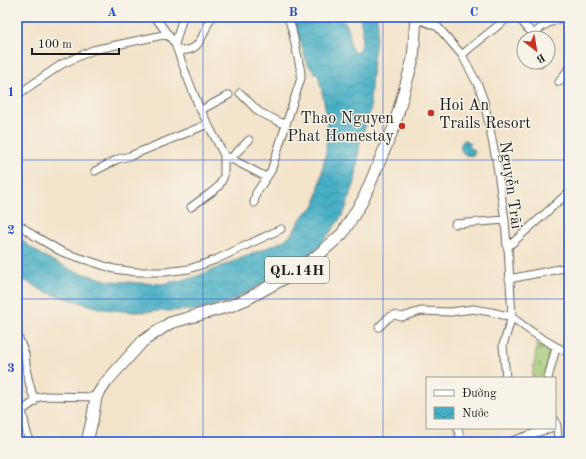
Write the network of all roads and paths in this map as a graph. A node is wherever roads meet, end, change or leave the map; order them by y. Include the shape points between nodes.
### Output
1 (155, 17) edge
2 (183, 17) edge
3 (212, 17) edge
4 (288, 17) edge
5 (416, 17) edge
6 (509, 17) edge
7 (519, 17) edge
8 (568, 19) edge
9 (529, 30) edge
10 (540, 30) edge
11 (168, 34) junction
12 (176, 47) junction
13 (462, 55) junction
14 (569, 68) edge
15 (559, 82) dead end
16 (240, 93) dead end
17 (17, 95) edge
18 (229, 95) dead end
19 (201, 110) junction
20 (208, 124) junction
21 (286, 125) junction
22 (250, 140) dead end
23 (227, 157) junction
24 (95, 171) dead end
25 (266, 178) junction
26 (569, 192) edge
27 (254, 203) dead end
28 (191, 207) dead end
29 (505, 220) junction
30 (17, 223) edge
31 (455, 224) dead end
32 (281, 230) dead end
33 (508, 247) junction
34 (569, 267) edge
35 (509, 279) junction
36 (512, 317) junction
37 (379, 327) dead end
38 (17, 334) edge
39 (556, 348) junction
40 (569, 353) edge
41 (506, 377) edge
42 (548, 377) edge
43 (96, 397) junction
44 (35, 398) junction
45 (19, 411) edge
46 (458, 429) edge
47 (544, 429) edge
48 (556, 429) edge
49 (558, 440) dead end
50 (29, 442) edge
51 (87, 442) edge
52 (462, 442) edge
53 (508, 442) edge

1 - 11 street
2 - 12 street
3 - 12 street via 202,39 195,46 185,51
4 - 21 street via 301,72
5 - 13 street, Nguyễn Trãi via 438,26
5 - 43 main road, QL.14H via 413,59 394,127 363,200 342,234 318,256 292,274 247,299 170,323 143,341
6 - 13 street
7 - 9 street
8 - 10 street via 560,18
11 - 12 street
11 - 17 street via 93,50 62,64
12 - 19 street
13 - 29 street, Nguyễn Trãi via 484,101
14 - 15 street
16 - 21 street via 259,112
18 - 19 street
19 - 20 street
20 - 23 street
20 - 24 street via 118,159
21 - 25 street via 271,171
22 - 23 street
23 - 25 street
23 - 28 street via 220,186
25 - 27 street via 256,193
26 - 33 street
29 - 31 street
29 - 33 street, Nguyễn Trãi
30 - 32 street via 62,252 114,269 136,272 189,269
33 - 35 street, Nguyễn Trãi
34 - 35 street
35 - 36 street, Nguyễn Trãi
36 - 37 street via 473,309 451,312 421,311 402,316 394,315
36 - 39 street
36 - 41 street via 503,345
38 - 44 street via 25,354 27,374
39 - 40 street
39 - 42 street
43 - 44 street
43 - 51 main road, QL.14H
44 - 45 street via 34,402
45 - 50 street
46 - 52 street
47 - 53 street
48 - 49 street

